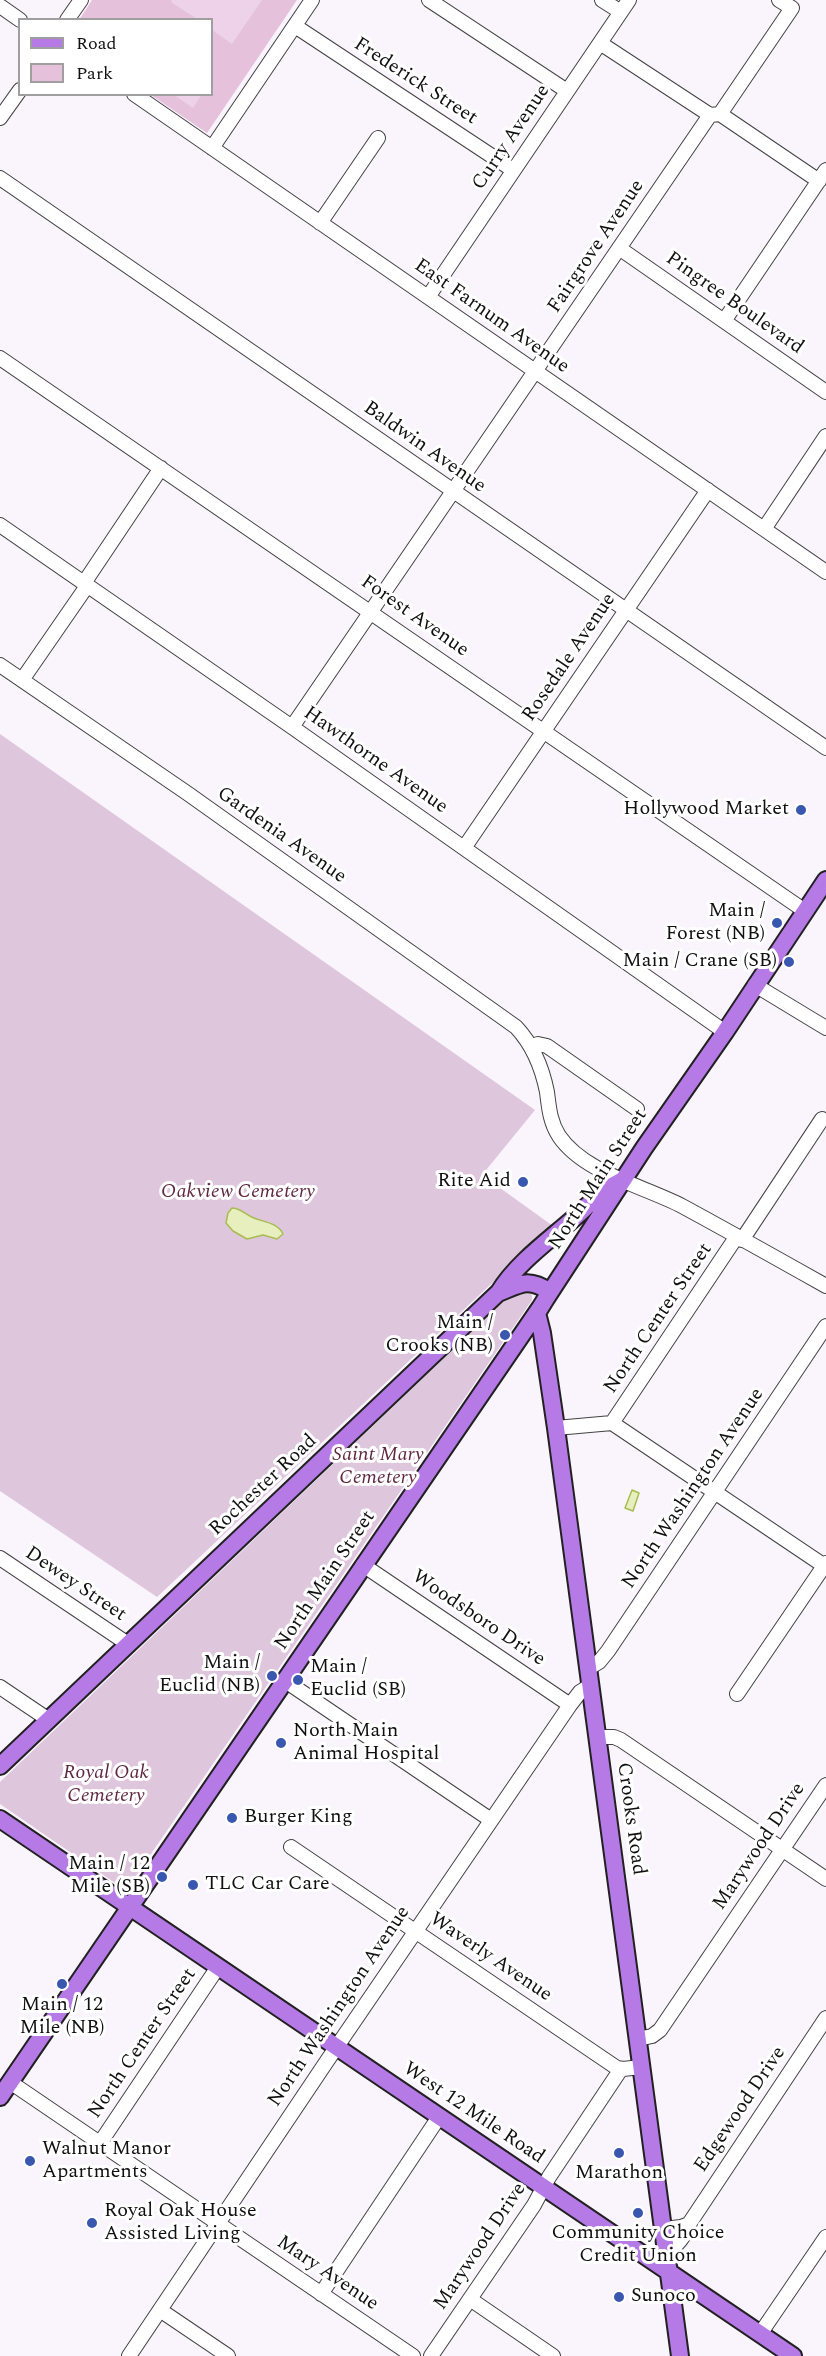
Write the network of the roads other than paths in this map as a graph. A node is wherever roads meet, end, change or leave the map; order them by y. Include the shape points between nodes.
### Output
1 (81, 0) edge
2 (312, 0) edge
3 (429, 0) edge
4 (602, 0) edge
5 (629, 0) edge
6 (779, 0) edge
7 (0, 6) edge
8 (621, 12) junction
9 (68, 18) edge
10 (18, 19) edge
11 (295, 26) junction
12 (600, 43) junction
13 (567, 91) junction
14 (18, 93) edge
15 (137, 96) edge
16 (715, 115) junction
17 (0, 118) edge
18 (378, 138) dead end
19 (212, 148) junction
20 (513, 170) junction
21 (822, 176) edge
22 (0, 178) edge
23 (320, 223) junction
24 (620, 248) junction
25 (428, 297) junction
26 (724, 321) junction
27 (0, 358) edge
28 (535, 371) junction
29 (826, 392) edge
30 (826, 436) edge
31 (161, 468) junction
32 (708, 490) junction
33 (453, 491) junction
34 (0, 525) edge
35 (764, 529) junction
36 (826, 572) edge
37 (85, 585) junction
38 (371, 611) junction
39 (626, 611) junction
40 (0, 665) edge
41 (22, 680) junction
42 (292, 727) junction
43 (544, 731) junction
44 (826, 748) edge
45 (464, 848) junction
46 (826, 880) edge
47 (805, 911) junction
48 (755, 985) junction
49 (826, 1028) edge
50 (725, 1032) junction
51 (532, 1046) junction
52 (637, 1109) dead end
53 (822, 1119) dead end
54 (623, 1180) junction
55 (740, 1238) junction
56 (826, 1286) edge
57 (550, 1292) junction
58 (498, 1293) junction
59 (537, 1313) junction
60 (826, 1326) edge
61 (612, 1423) junction
62 (556, 1428) junction
63 (715, 1493) junction
64 (0, 1558) edge
65 (363, 1565) junction
66 (825, 1565) edge
67 (128, 1644) junction
68 (590, 1677) junction
69 (284, 1680) junction
70 (0, 1687) edge
71 (737, 1694) dead end
72 (570, 1706) junction
73 (49, 1720) junction
74 (597, 1737) junction
75 (0, 1766) edge
76 (826, 1785) edge
77 (0, 1819) edge
78 (491, 1820) junction
79 (291, 1847) dead end
80 (782, 1850) junction
81 (826, 1879) edge
82 (129, 1907) junction
83 (416, 1931) junction
84 (218, 1968) junction
85 (826, 2019) edge
86 (638, 2040) junction
87 (336, 2047) junction
88 (641, 2067) junction
89 (621, 2069) junction
90 (10, 2082) junction
91 (0, 2097) edge
92 (439, 2117) junction
93 (100, 2143) junction
94 (544, 2187) junction
95 (218, 2224) junction
96 (689, 2224) junction
97 (664, 2229) junction
98 (826, 2236) edge
99 (667, 2253) junction
100 (669, 2273) junction
101 (321, 2294) junction
102 (470, 2299) junction
103 (160, 2310) junction
104 (760, 2334) junction
105 (129, 2356) edge
106 (228, 2356) edge
107 (413, 2356) edge
108 (431, 2356) edge
109 (554, 2356) edge
110 (680, 2356) edge
111 (793, 2356) edge

1 - 9 street
2 - 11 street
3 - 13 street
4 - 8 street
5 - 8 street, Curry Avenue
6 - 16 street, Fairgrove Avenue via 792,8
7 - 10 street
8 - 12 street, Curry Avenue
11 - 19 street
11 - 20 street, Frederick Street
12 - 13 street, Curry Avenue
12 - 16 street
13 - 20 street, Curry Avenue
14 - 17 street
15 - 19 street, East Farnum Avenue
16 - 21 street
16 - 24 street, Fairgrove Avenue
18 - 23 street
19 - 23 street, East Farnum Avenue
20 - 25 street, Curry Avenue
21 - 26 street
22 - 33 street, Baldwin Avenue
23 - 25 street, East Farnum Avenue
24 - 26 street, Pingree Boulevard
24 - 28 street, Fairgrove Avenue
25 - 28 street, East Farnum Avenue
26 - 29 street, Pingree Boulevard
27 - 31 street, Forest Avenue
28 - 32 street, East Farnum Avenue
28 - 33 street, Fairgrove Avenue
30 - 35 street
31 - 37 street
31 - 38 street, Forest Avenue
32 - 35 street, East Farnum Avenue
32 - 39 street, Rosedale Avenue
33 - 38 street, Fairgrove Avenue
33 - 39 street, Baldwin Avenue
34 - 37 street, Hawthorne Avenue
35 - 36 street, East Farnum Avenue
37 - 41 street
37 - 42 street, Hawthorne Avenue
38 - 42 street, Fairgrove Avenue
38 - 43 street, Forest Avenue
39 - 43 street, Rosedale Avenue
39 - 44 street, Baldwin Avenue
40 - 41 street, Gardenia Avenue
41 - 51 street, Gardenia Avenue via 498,1012
42 - 45 street, Hawthorne Avenue
43 - 45 street, Rosedale Avenue
43 - 47 street, Forest Avenue
45 - 50 street, Hawthorne Avenue
46 - 47 main road, North Main Street
47 - 48 main road, North Main Street
48 - 49 street
48 - 50 main road, North Main Street
50 - 54 main road, North Main Street
51 - 52 street via 546,1046
51 - 54 street, Gardenia Avenue via 549,1115 559,1136 598,1168
53 - 55 street, North Center Street
54 - 55 street, Gardenia Avenue
54 - 57 main road, North Main Street
54 - 58 main road via 604,1190 542,1246
55 - 56 street, Gardenia Avenue
55 - 61 street, North Center Street
57 - 58 main road, Rochester Road via 524,1282
57 - 59 main road
58 - 67 main road, Rochester Road
59 - 62 main road, Crooks Road
59 - 65 main road, North Main Street
60 - 63 street, North Washington Avenue
61 - 62 street
61 - 63 street
62 - 68 main road, Crooks Road
63 - 66 street
63 - 68 street, North Washington Avenue
64 - 67 street, Dewey Street
65 - 69 main road, North Main Street
65 - 72 street, Woodsboro Drive
66 - 71 street
67 - 73 main road, Rochester Road
68 - 72 street, North Washington Avenue
68 - 74 main road, Crooks Road
69 - 78 street
69 - 82 main road, North Main Street
70 - 73 street
72 - 78 street, North Washington Avenue
73 - 75 main road, Rochester Road
74 - 80 street via 621,1740
74 - 86 main road, Crooks Road
76 - 80 street, Marywood Drive
77 - 82 main road, West 12 Mile Road
78 - 83 street, North Washington Avenue
79 - 83 street, Waverly Avenue
80 - 81 street
80 - 86 street, Marywood Drive via 660,2030 652,2037
82 - 84 main road, West 12 Mile Road
82 - 90 main road, North Main Street
83 - 87 street, North Washington Avenue
83 - 89 street, Waverly Avenue
84 - 87 main road, West 12 Mile Road
84 - 93 street, North Center Street
85 - 96 street, Edgewood Drive
86 - 88 main road, Crooks Road
87 - 92 main road, West 12 Mile Road
87 - 95 street, North Washington Avenue
88 - 89 street
88 - 97 main road, Crooks Road
89 - 94 street, Marywood Drive
90 - 91 main road, North Main Street
90 - 93 street, Mary Avenue
92 - 94 main road, West 12 Mile Road
92 - 101 street
93 - 95 street, Mary Avenue
94 - 100 main road, West 12 Mile Road
94 - 102 street, Marywood Drive
95 - 101 street, Mary Avenue
95 - 103 street, North Washington Avenue
96 - 97 street
96 - 99 street, Edgewood Drive via 678,2244
97 - 99 main road, Crooks Road
98 - 104 street
99 - 100 main road, Crooks Road
100 - 104 main road, West 12 Mile Road
100 - 110 main road, Crooks Road
101 - 107 street, Mary Avenue
102 - 108 street, Marywood Drive
102 - 109 street
103 - 105 street, North Washington Avenue
103 - 106 street
104 - 111 main road, West 12 Mile Road

